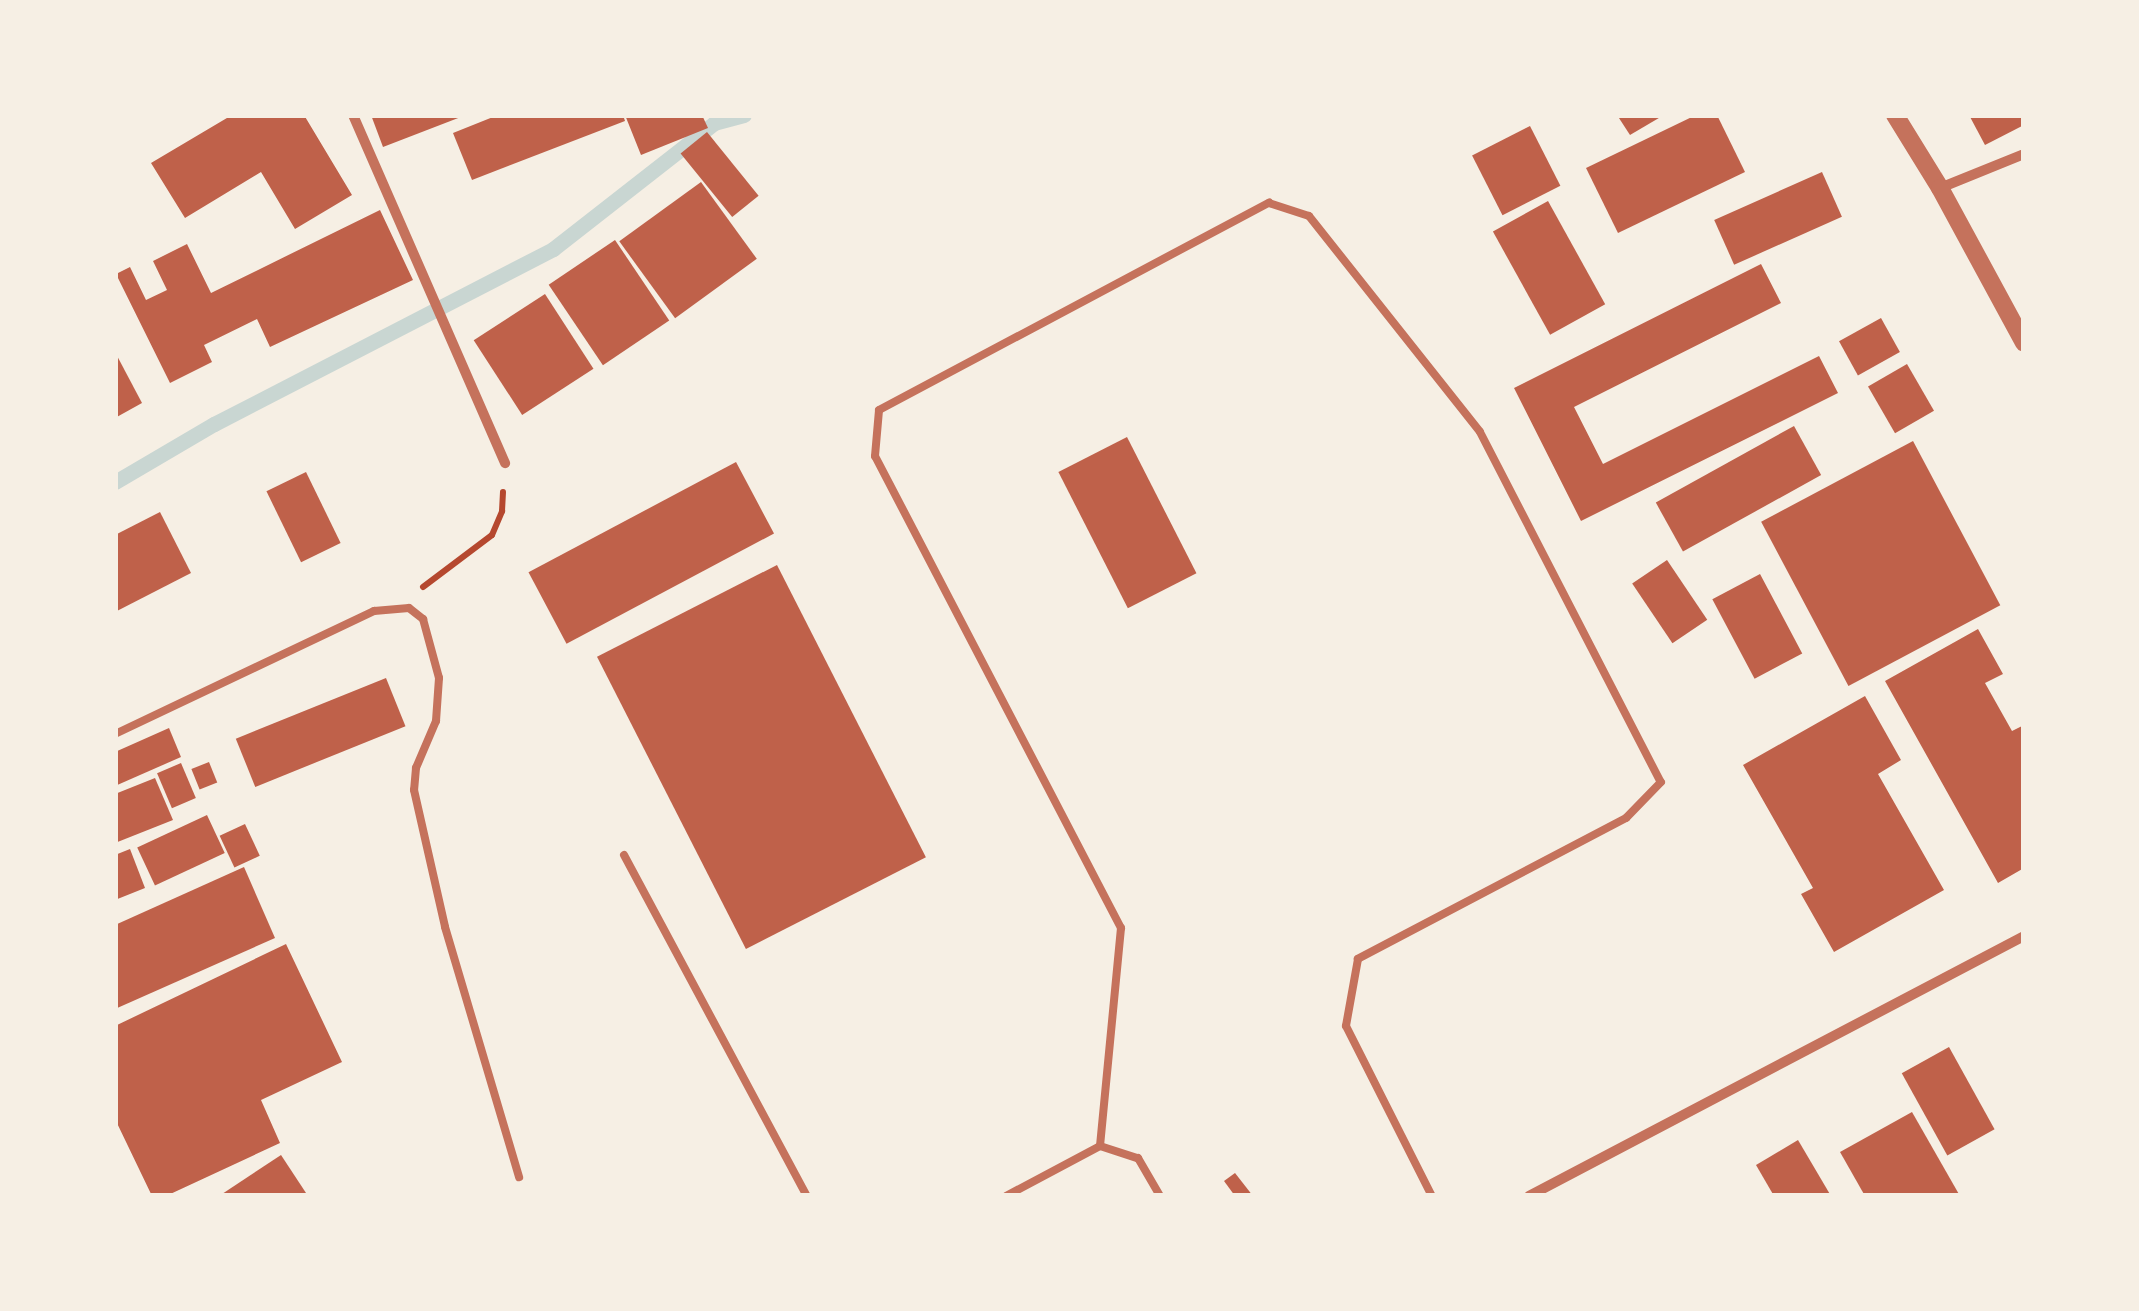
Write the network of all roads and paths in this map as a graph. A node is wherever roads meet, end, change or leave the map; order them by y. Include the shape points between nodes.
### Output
1 (353, 115) edge
2 (1894, 115) edge
3 (2024, 154) edge
4 (1940, 188) junction
5 (2024, 344) edge
6 (504, 463) joint
7 (392, 606) junction
8 (115, 734) edge
9 (624, 855) dead end
10 (2024, 936) edge
11 (1100, 1146) junction
12 (519, 1177) dead end
13 (806, 1196) edge
14 (1006, 1196) edge
15 (1160, 1196) edge
16 (1432, 1196) edge
17 (1529, 1196) edge

1 - 6 street
2 - 4 street
3 - 4 street
4 - 5 street
6 - 7 path via 502,511 492,535
7 - 8 lane
7 - 12 lane via 422,619 439,678 436,721 414,790 445,927
9 - 13 lane
10 - 17 street
11 - 14 lane
11 - 15 lane via 1138,1158
11 - 16 lane via 1121,928 875,456 879,410 1269,202 1308,216 1480,432 1660,782 1626,818 1358,959 1346,1026

